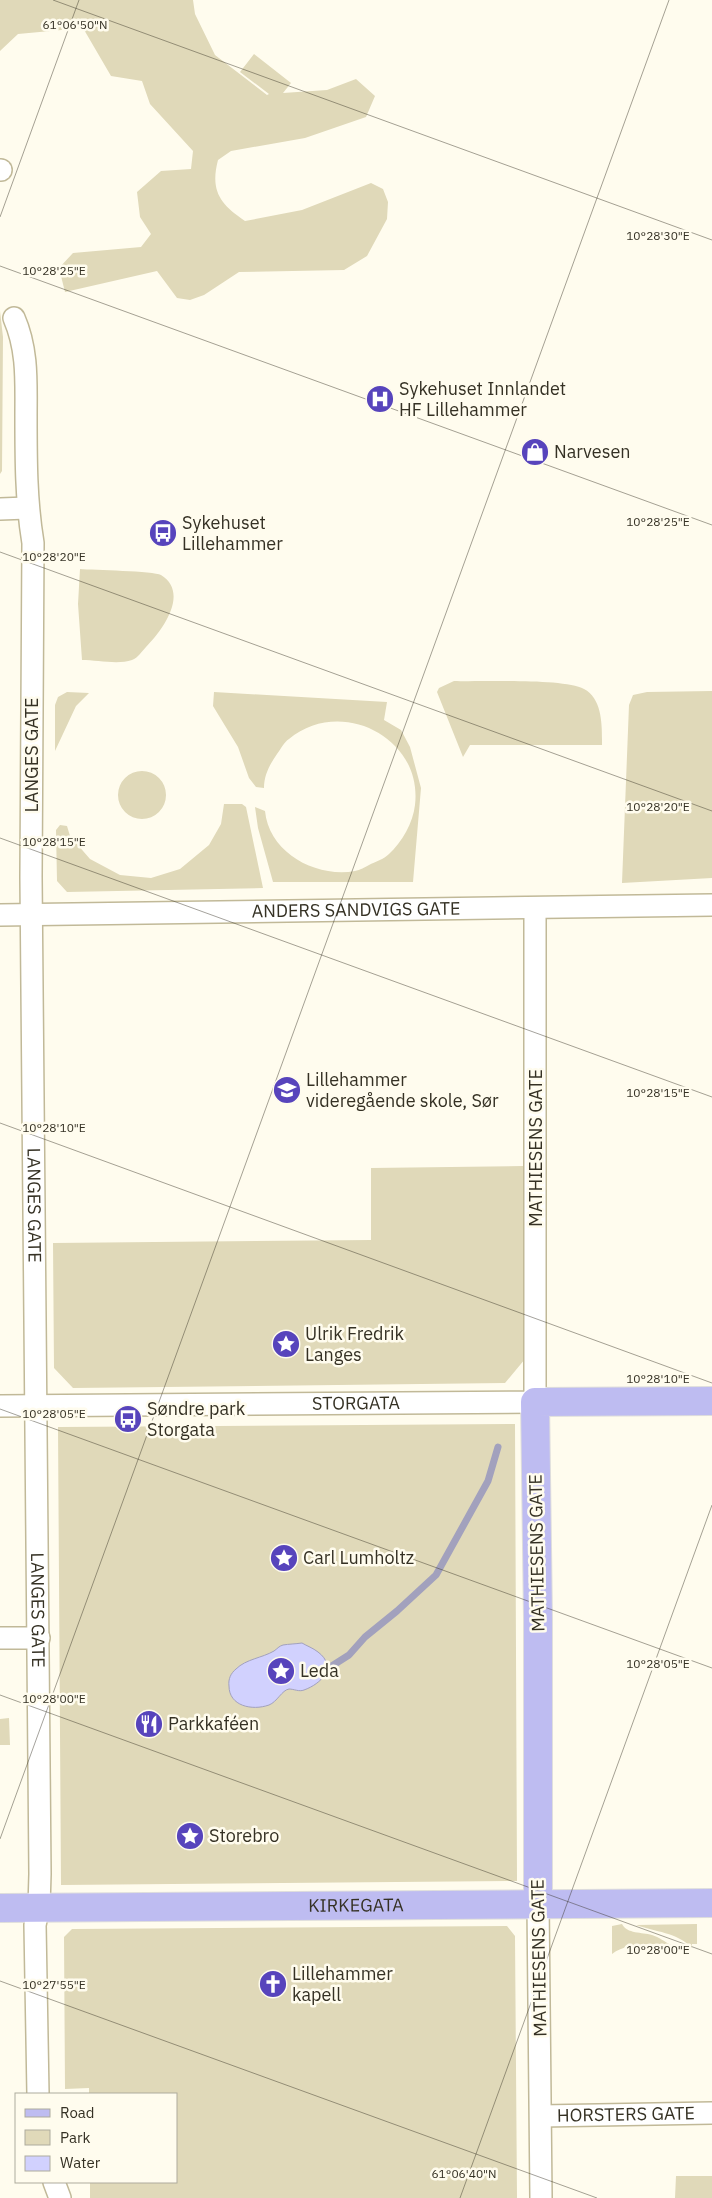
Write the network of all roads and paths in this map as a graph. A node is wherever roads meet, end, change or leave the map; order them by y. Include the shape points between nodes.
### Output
1 (14, 318) dead end
2 (27, 508) junction
3 (0, 509) edge
4 (712, 905) edge
5 (535, 908) junction
6 (0, 914) edge
7 (32, 914) junction
8 (712, 1401) edge
9 (535, 1402) junction
10 (0, 1406) edge
11 (35, 1406) junction
12 (0, 1638) edge
13 (39, 1638) junction
14 (538, 1903) junction
15 (712, 1903) edge
16 (40, 1907) junction
17 (0, 1908) edge
18 (38, 2093) edge
19 (712, 2113) edge
20 (541, 2116) junction
21 (54, 2183) edge
22 (60, 2198) edge
23 (541, 2198) edge

1 - 2 street, LANGES GATE via 22,338 26,375
2 - 3 street
2 - 7 street, LANGES GATE via 33,543
4 - 5 street, ANDERS SANDVIGS GATE
5 - 7 street, ANDERS SANDVIGS GATE
5 - 9 street, MATHIESENS GATE
6 - 7 street, ANDERS SANDVIGS GATE
7 - 11 street, LANGES GATE
8 - 9 main road, STORGATA
9 - 11 street, STORGATA
9 - 14 main road, MATHIESENS GATE
10 - 11 street, STORGATA
11 - 13 street, LANGES GATE
12 - 13 street
13 - 16 street, LANGES GATE
14 - 15 main road, KIRKEGATA
14 - 16 main road, KIRKEGATA
14 - 20 street, MATHIESENS GATE
16 - 17 main road, KIRKEGATA
16 - 18 street, LANGES GATE via 36,1925
19 - 20 street, HORSTERS GATE
20 - 23 street, MATHIESENS GATE
21 - 22 street

